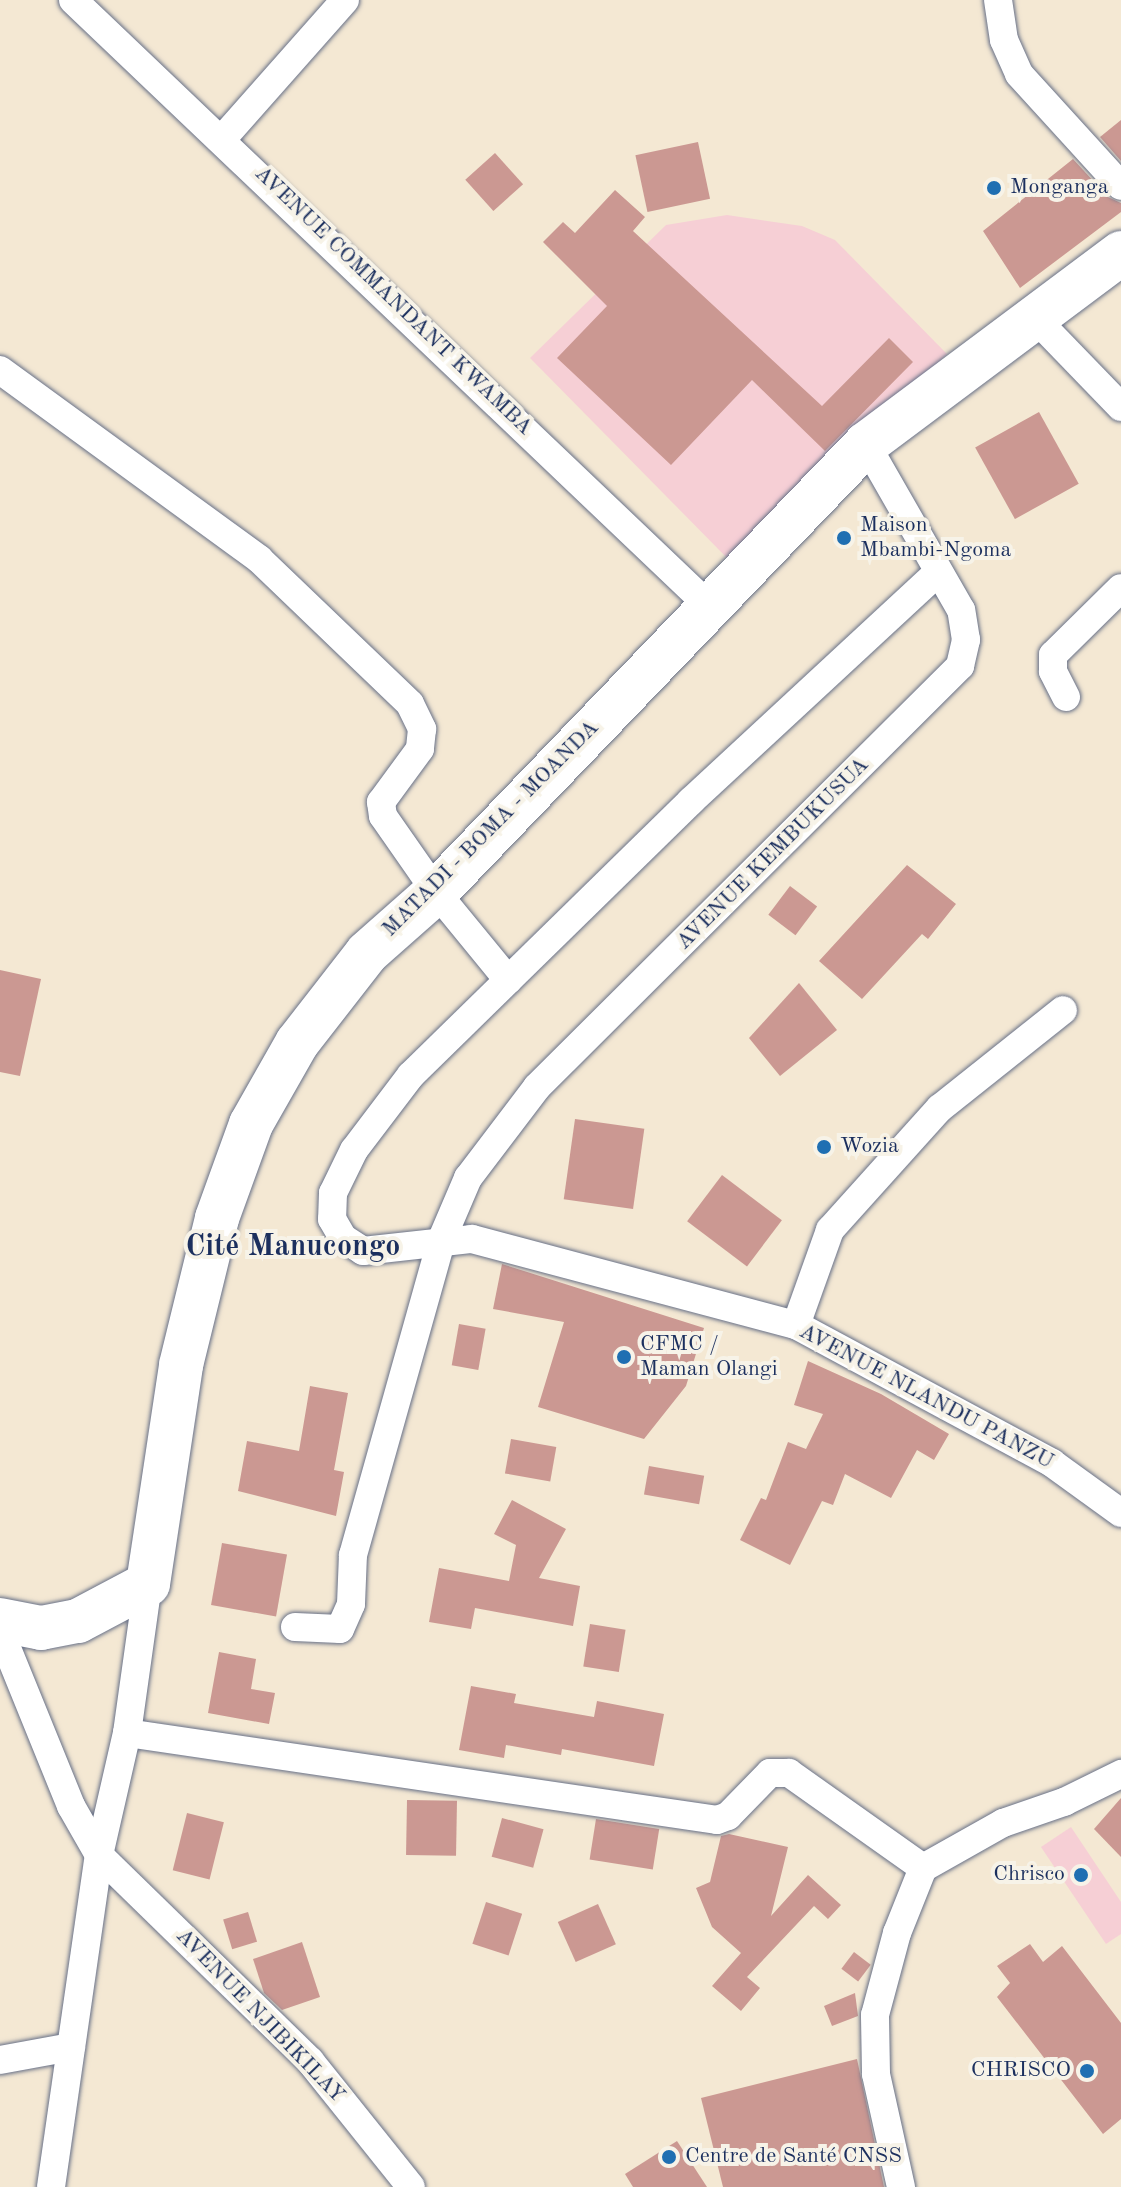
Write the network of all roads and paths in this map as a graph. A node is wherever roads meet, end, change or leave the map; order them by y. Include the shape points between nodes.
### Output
1 (73, 0) edge
2 (345, 0) edge
3 (998, 0) edge
4 (223, 138) junction
5 (1121, 186) edge
6 (1121, 253) edge
7 (1034, 317) junction
8 (0, 370) edge
9 (1121, 407) edge
10 (866, 444) junction
11 (936, 574) junction
12 (1121, 588) edge
13 (709, 606) junction
14 (1066, 697) dead end
15 (436, 892) junction
16 (508, 980) junction
17 (1063, 1010) dead end
18 (441, 1241) junction
19 (796, 1325) junction
20 (1121, 1513) edge
21 (148, 1584) junction
22 (0, 1620) edge
23 (295, 1627) dead end
24 (0, 1631) edge
25 (127, 1733) junction
26 (1121, 1774) edge
27 (99, 1855) junction
28 (923, 1868) junction
29 (71, 2047) junction
30 (0, 2060) edge
31 (51, 2187) edge
32 (411, 2187) edge
33 (901, 2187) edge

1 - 4 street, AVENUE COMMANDANT KWAMBA
2 - 4 street
3 - 5 street via 1004,40 1019,74
4 - 13 street, AVENUE COMMANDANT KWAMBA
6 - 7 highway, MATADI - BOMA - MOANDA
7 - 9 street
7 - 10 highway, MATADI - BOMA - MOANDA
8 - 15 street via 259,559 410,704 422,729 420,749 381,802 383,816
10 - 11 street, AVENUE KEMBUKUSUA
10 - 13 highway, MATADI - BOMA - MOANDA
11 - 16 street
11 - 18 street, AVENUE KEMBUKUSUA via 961,610 966,640 960,666 537,1087 468,1178
12 - 14 street via 1053,655 1053,671
13 - 15 highway, MATADI - BOMA - MOANDA
15 - 16 street
15 - 21 highway, MATADI - BOMA - MOANDA via 367,953 297,1043 251,1124 217,1218 181,1365
16 - 18 street, AVENUE NLANDU PANZU via 411,1075 354,1150 333,1193 332,1219 343,1238 363,1251
17 - 19 street via 940,1108 830,1230
18 - 19 street, AVENUE NLANDU PANZU via 508,1245 643,1288
18 - 23 street, AVENUE KEMBUKUSUA via 353,1555 351,1604 340,1629
19 - 20 street, AVENUE NLANDU PANZU via 1052,1463
21 - 22 highway via 78,1621 41,1628
21 - 25 street
24 - 27 street, AVENUE NJIBIKILAY via 71,1806
25 - 27 street
25 - 28 street via 717,1820 728,1816 770,1773 789,1773
26 - 28 street via 1003,1823
27 - 29 street
27 - 32 street, AVENUE NJIBIKILAY via 310,2061
28 - 33 street via 897,1933 875,2015 876,2074
29 - 30 street
29 - 31 street

